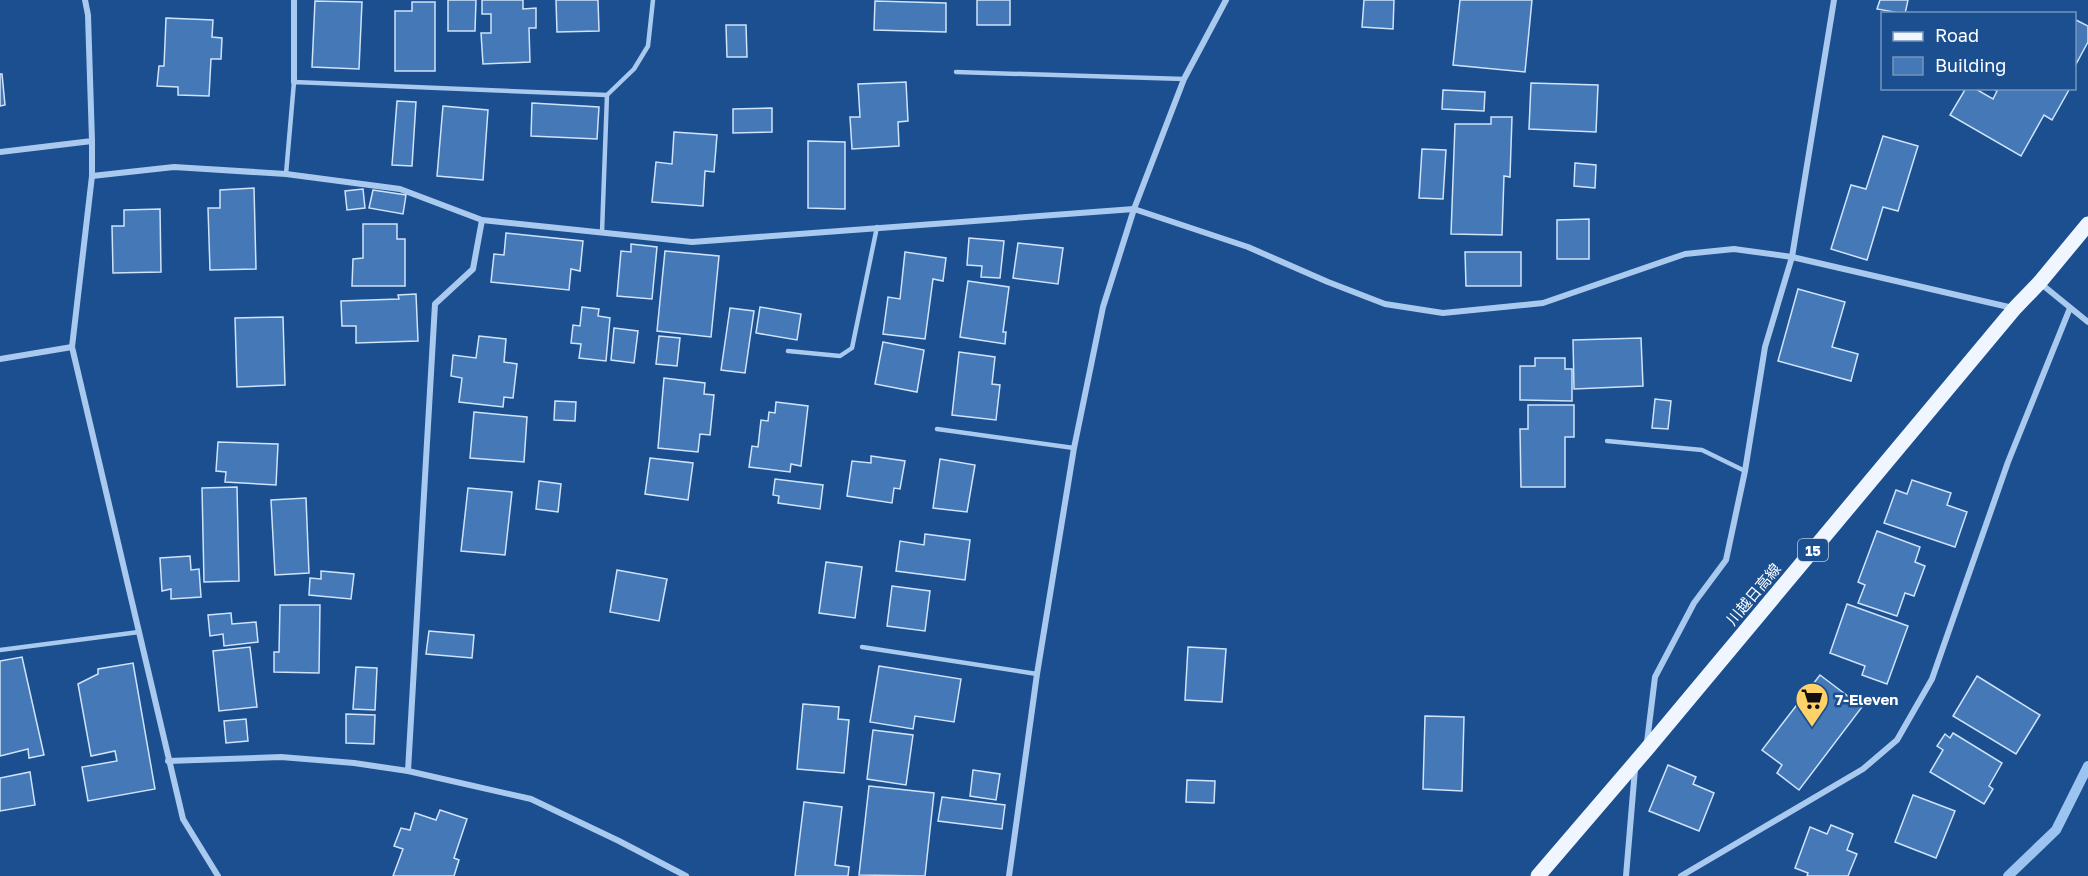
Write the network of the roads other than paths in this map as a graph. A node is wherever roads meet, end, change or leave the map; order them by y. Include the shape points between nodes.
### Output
1 (86, 0) edge
2 (294, 0) edge
3 (653, 0) edge
4 (1226, 0) edge
5 (1834, 0) edge
6 (956, 72) dead end
7 (1184, 79) junction
8 (294, 82) junction
9 (607, 95) junction
10 (92, 141) junction
11 (0, 152) edge
12 (286, 174) junction
13 (92, 176) junction
14 (1134, 209) junction
15 (482, 220) junction
16 (2088, 224) edge
17 (877, 227) junction
18 (602, 232) junction
19 (1792, 257) junction
20 (2040, 282) junction
21 (2015, 308) junction
22 (2070, 308) junction
23 (2088, 322) edge
24 (72, 347) junction
25 (788, 351) dead end
26 (0, 359) edge
27 (937, 429) dead end
28 (1607, 441) dead end
29 (1074, 448) junction
30 (1745, 471) junction
31 (139, 632) junction
32 (862, 647) dead end
33 (0, 651) edge
34 (1037, 675) junction
35 (1646, 750) junction
36 (168, 761) junction
37 (1636, 762) junction
38 (408, 771) junction
39 (218, 876) edge
40 (686, 876) edge
41 (1009, 876) edge
42 (1538, 876) edge
43 (1626, 876) edge
44 (1681, 876) edge

1 - 10 street
2 - 8 street
3 - 9 lane via 648,46 634,69
4 - 7 street
5 - 19 street
6 - 7 lane
7 - 14 street
8 - 9 lane
8 - 12 lane
9 - 18 lane
10 - 11 street
10 - 13 street
12 - 13 street via 174,168
12 - 15 street via 400,189
13 - 24 street
14 - 17 street
14 - 19 street via 1248,247 1385,303 1443,313 1543,303 1685,254 1734,249
14 - 29 street via 1103,307
15 - 18 street
15 - 38 street via 473,269 435,304
16 - 20 main road, 川越日高線 / 15
17 - 18 street via 692,242
17 - 25 lane via 852,348 840,356
19 - 21 street
19 - 30 street via 1765,347
20 - 21 main road, 川越日高線 / 15
20 - 22 street
21 - 35 main road, 川越日高線 / 15
22 - 23 street
22 - 44 street via 2008,462 1932,679 1897,740 1863,769
24 - 26 street
24 - 31 street
27 - 29 lane
28 - 30 lane via 1702,450
29 - 34 street
30 - 35 street via 1726,560 1694,603 1655,676
31 - 33 lane
31 - 36 street
32 - 34 lane
34 - 41 street
35 - 37 main road, 川越日高線 / 15
36 - 38 street via 281,757
36 - 39 street via 183,819
37 - 42 main road, 川越日高線 / 15
37 - 43 street
38 - 40 street via 531,799

